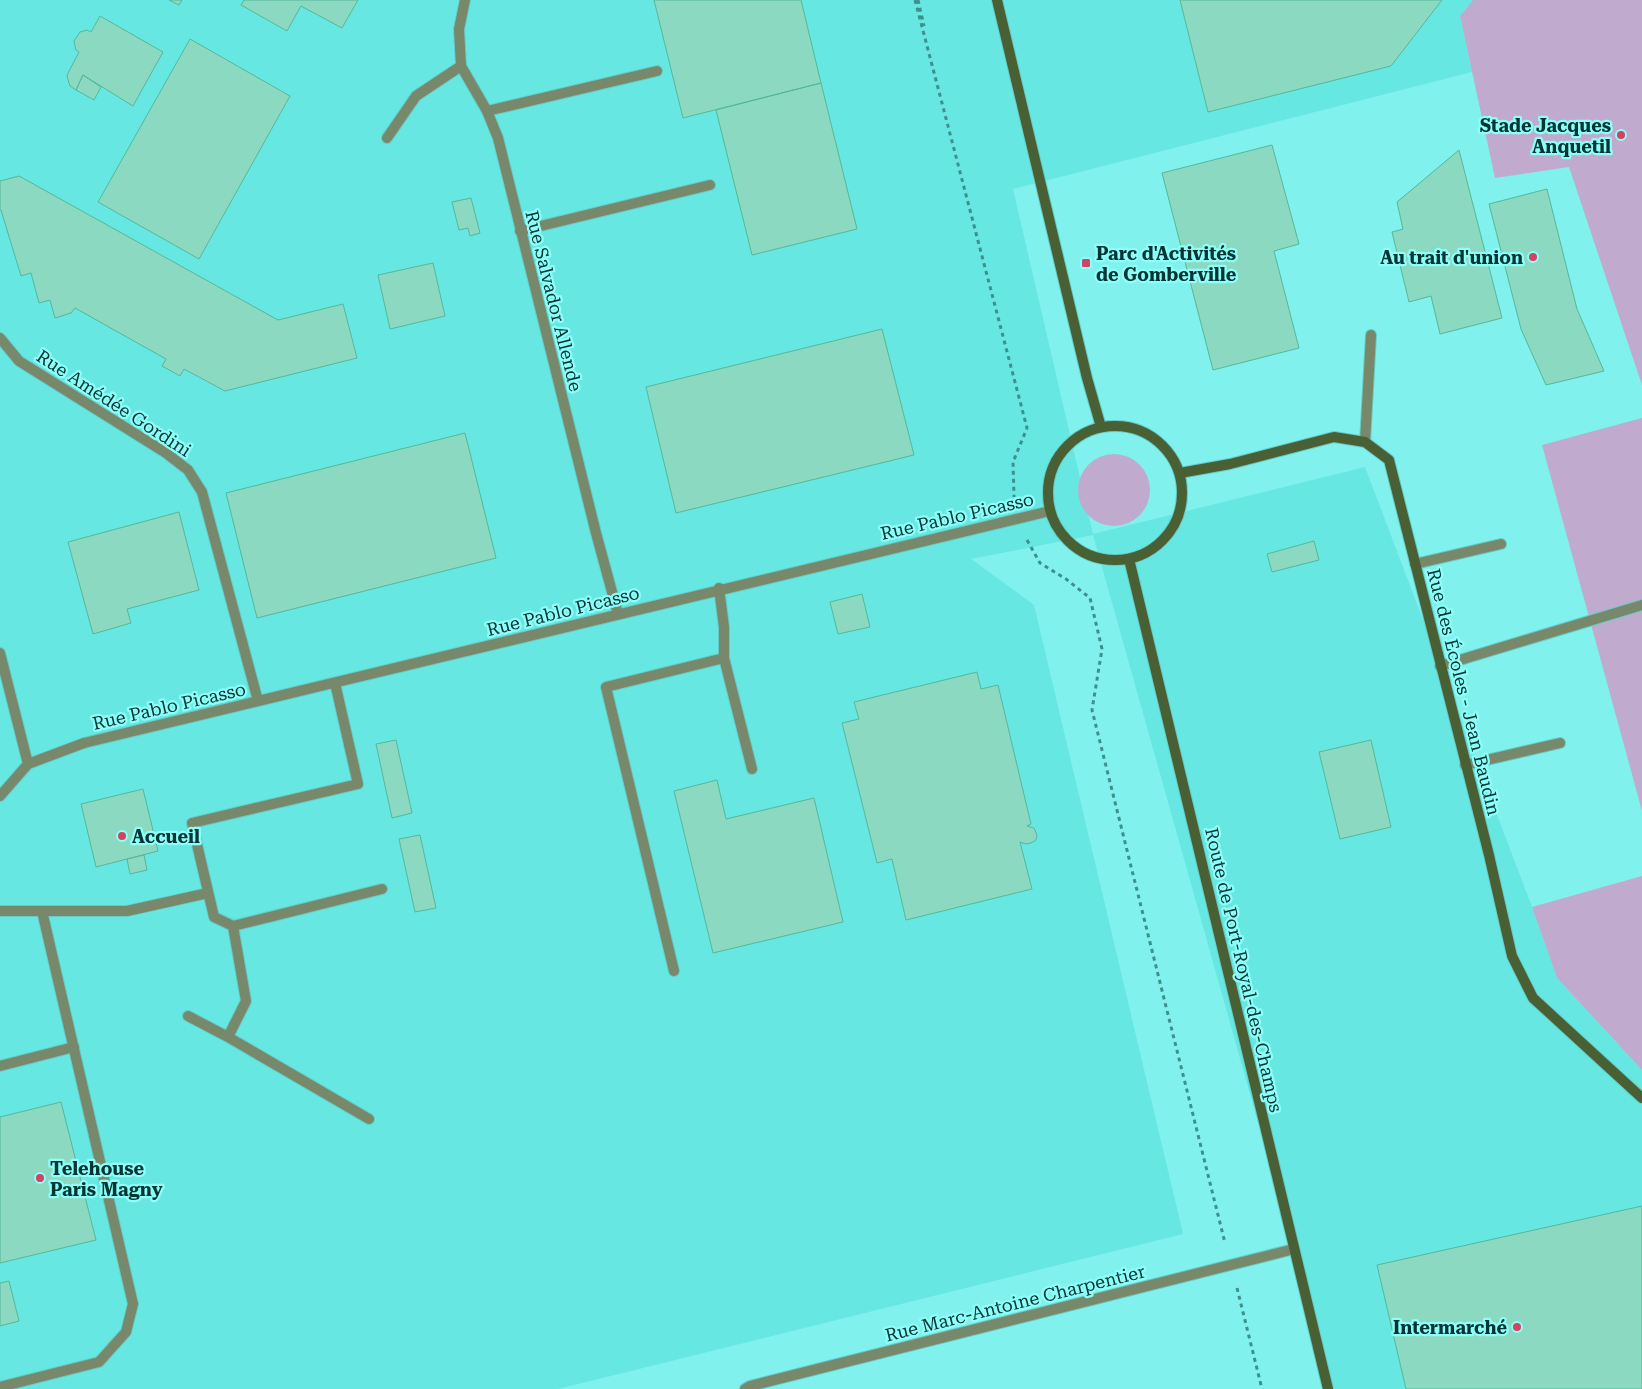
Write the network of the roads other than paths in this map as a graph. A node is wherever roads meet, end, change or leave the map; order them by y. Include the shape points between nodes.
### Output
1 (465, 0) edge
2 (997, 0) edge
3 (461, 66) junction
4 (657, 71) dead end
5 (486, 111) junction
6 (387, 138) dead end
7 (710, 185) dead end
8 (520, 231) junction
9 (1371, 335) dead end
10 (0, 338) edge
11 (1102, 427) junction
12 (1365, 442) junction
13 (1180, 473) junction
14 (1050, 511) junction
15 (1501, 544) dead end
16 (1129, 559) junction
17 (1415, 564) junction
18 (719, 588) junction
19 (1642, 605) edge
20 (618, 614) junction
21 (0, 653) edge
22 (724, 658) junction
23 (1440, 666) junction
24 (335, 683) junction
25 (258, 701) junction
26 (1560, 743) dead end
27 (28, 764) junction
28 (1465, 766) junction
29 (752, 769) dead end
30 (0, 796) edge
31 (382, 889) dead end
32 (208, 893) junction
33 (0, 911) edge
34 (42, 912) junction
35 (233, 926) junction
36 (674, 971) dead end
37 (188, 1016) dead end
38 (228, 1037) junction
39 (74, 1047) junction
40 (0, 1066) edge
41 (1642, 1098) edge
42 (370, 1119) dead end
43 (1294, 1249) junction
44 (0, 1386) edge
45 (745, 1389) edge
46 (1328, 1389) edge

1 - 3 street, Rue Salvador Allende via 458,29
2 - 11 main road via 1085,369
3 - 5 street, Rue Salvador Allende
3 - 6 street via 416,96
4 - 5 street
5 - 8 street, Rue Salvador Allende via 498,138
7 - 8 street
8 - 20 street, Rue Salvador Allende
9 - 12 street
10 - 25 street, Rue Amédée Gordini via 19,360 188,470 202,492
11 - 13 main road via 1118,425 1150,435 1163,445
11 - 14 main road via 1084,433 1058,457 1050,474 1047,492
12 - 13 main road, Rue des Écoles - Jean Baudin via 1334,437 1230,464
12 - 17 main road, Rue des Écoles - Jean Baudin via 1389,460
13 - 16 main road via 1180,510 1173,527 1161,542
14 - 16 main road via 1058,529 1089,555 1109,560
14 - 18 street, Rue Pablo Picasso
15 - 17 street
16 - 43 main road, Route de Port-Royal-des-Champs
17 - 23 main road, Rue des Écoles - Jean Baudin
18 - 20 street, Rue Pablo Picasso
18 - 22 street
19 - 23 street
20 - 24 street, Rue Pablo Picasso
21 - 27 street
22 - 29 street
22 - 36 street via 606,687
23 - 28 main road, Rue des Écoles - Jean Baudin
24 - 25 street, Rue Pablo Picasso
24 - 32 street via 358,784 192,823
25 - 27 street, Rue Pablo Picasso via 84,743
26 - 28 street
27 - 30 street
28 - 41 main road, Rue des Écoles - Jean Baudin via 1512,956 1533,998
31 - 35 street
32 - 34 street via 127,912
32 - 35 street via 214,917
33 - 34 street
34 - 39 street
35 - 38 street via 246,1001
37 - 38 street
38 - 42 street
39 - 40 street
39 - 44 street via 133,1304 126,1332 99,1362
43 - 45 street, Rue Marc-Antoine Charpentier
43 - 46 main road, Route de Port-Royal-des-Champs

